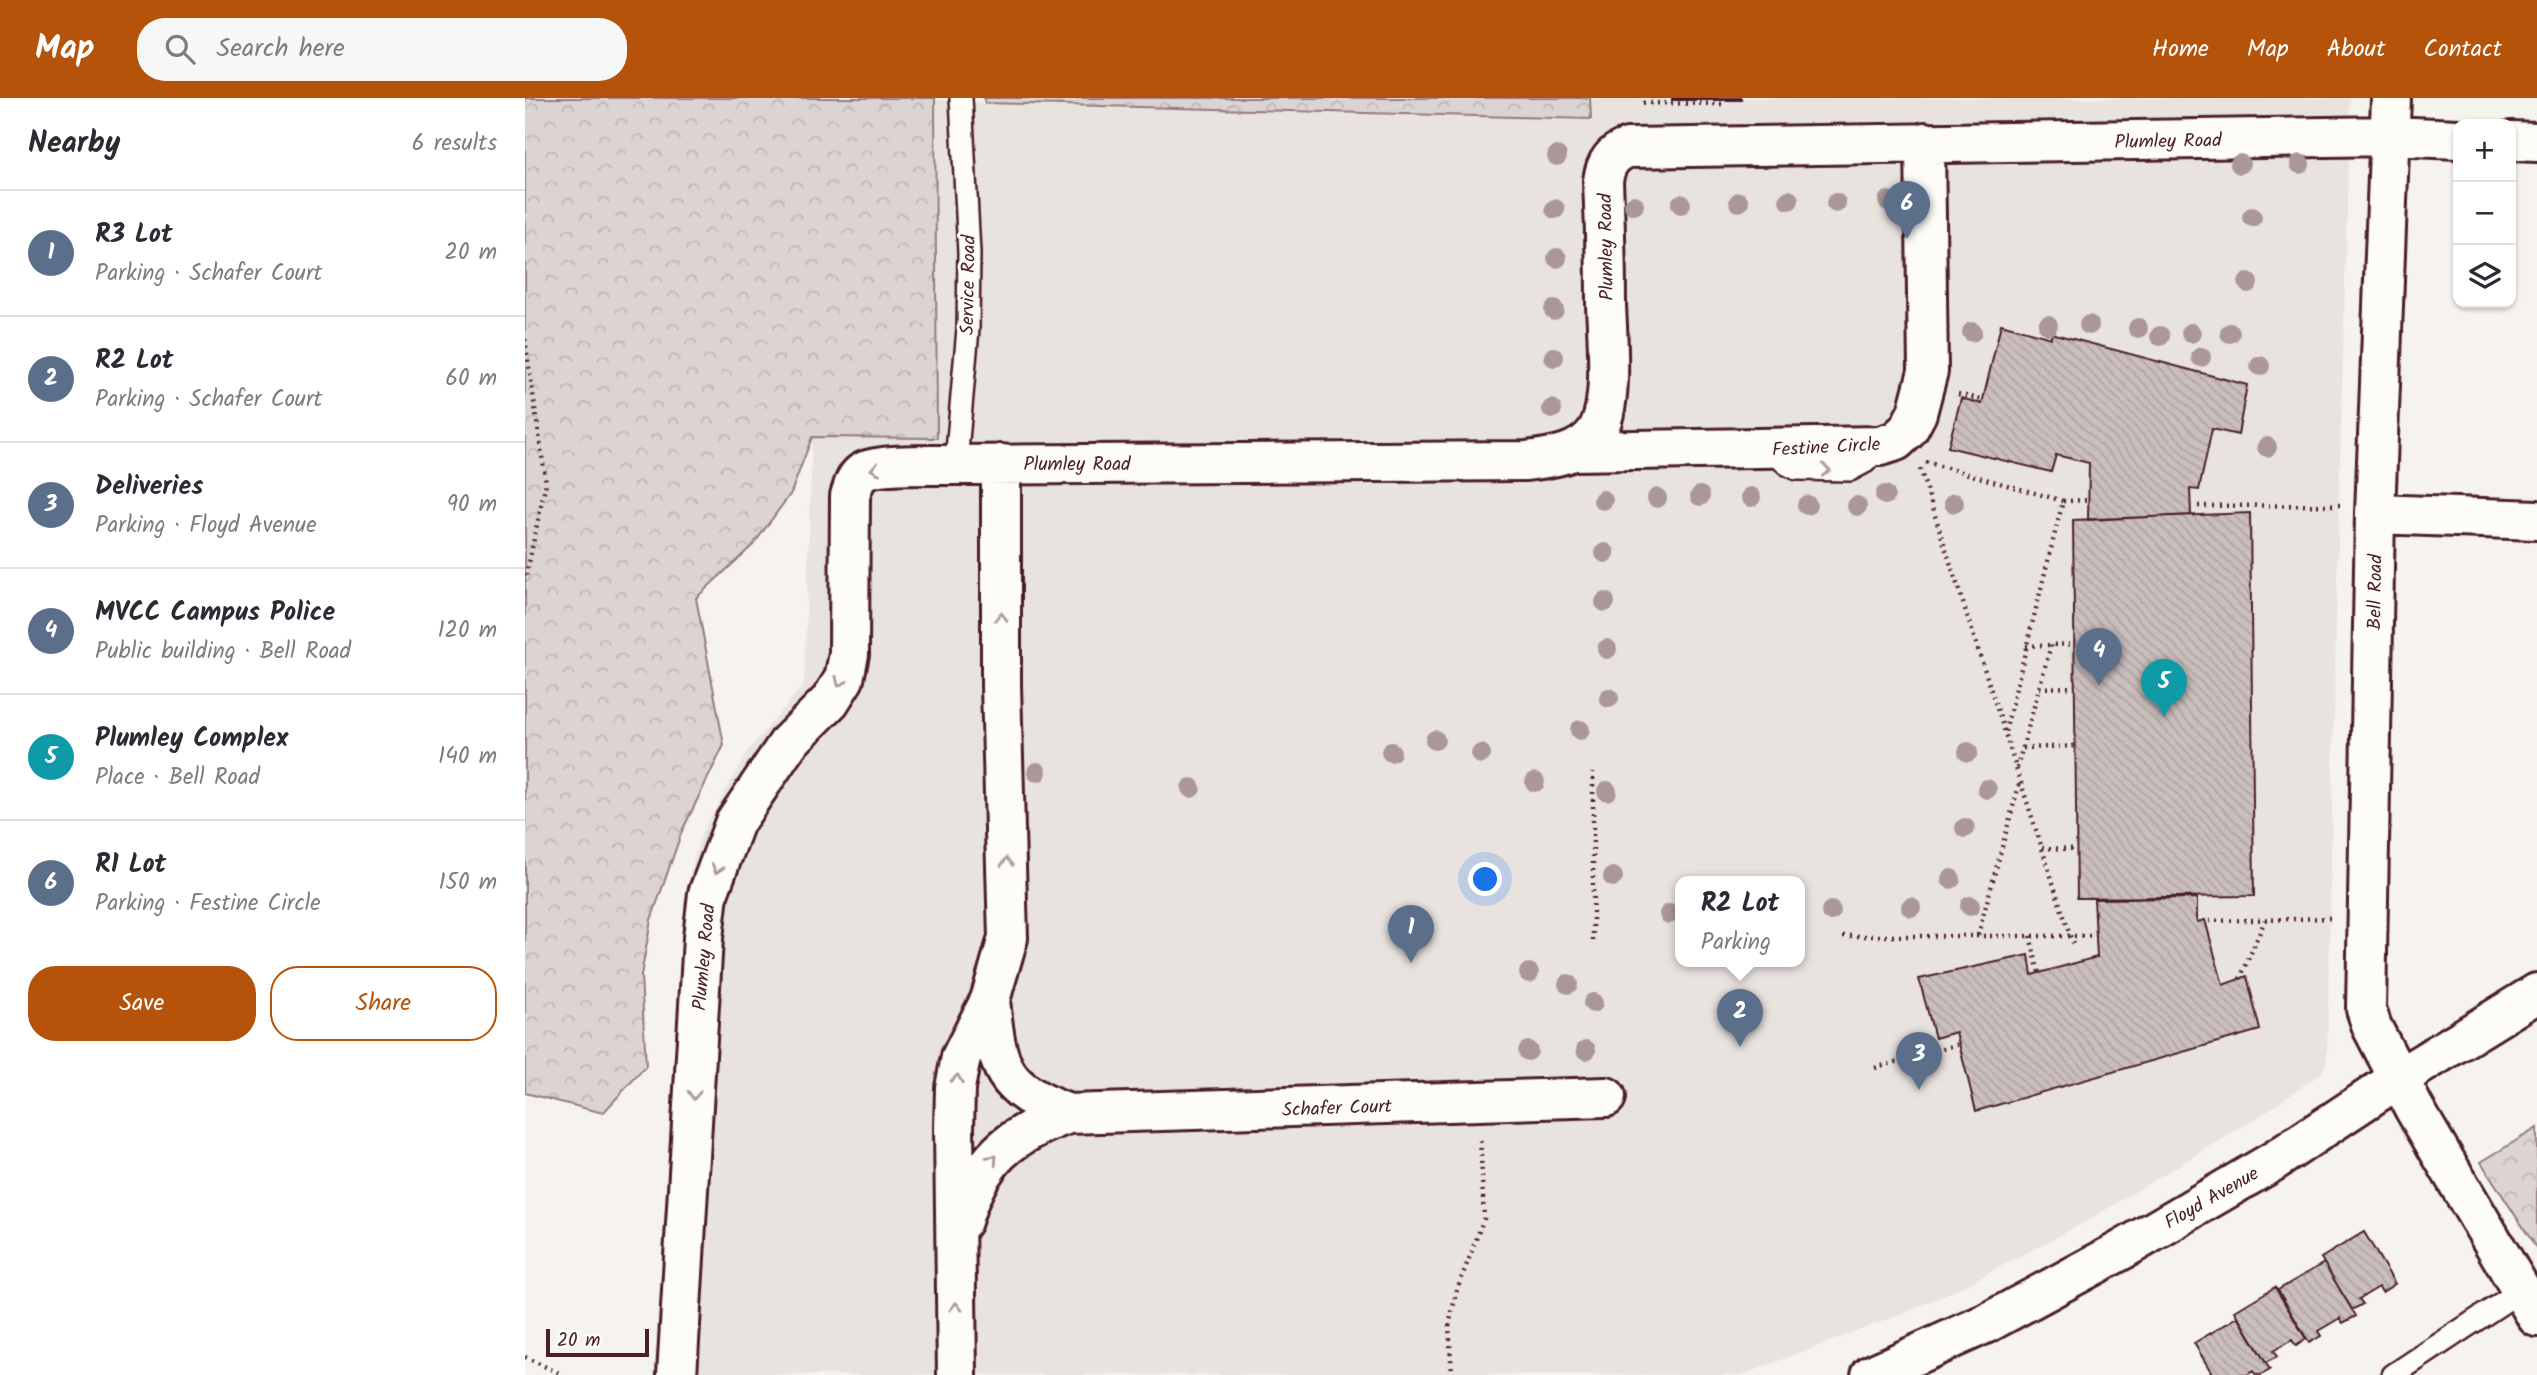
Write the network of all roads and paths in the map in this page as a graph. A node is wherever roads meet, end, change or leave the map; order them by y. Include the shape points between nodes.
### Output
1 (961, 98) edge
2 (2391, 98) edge
3 (1643, 103) dead end
4 (1722, 104) dead end
5 (2390, 136) junction
6 (2453, 139) edge
7 (2516, 141) edge
8 (1925, 142) junction
9 (2537, 142) edge
10 (525, 339) edge
11 (1947, 391) dead end
12 (1983, 400) dead end
13 (1573, 451) junction
14 (1001, 464) junction
15 (943, 465) junction
16 (2088, 500) dead end
17 (2063, 501) junction
18 (2198, 506) dead end
19 (2360, 510) junction
20 (2537, 520) edge
21 (525, 581) edge
22 (2074, 644) dead end
23 (2051, 645) junction
24 (2026, 646) junction
25 (2075, 687) dead end
26 (2039, 688) junction
27 (2005, 732) junction
28 (2075, 746) dead end
29 (2023, 748) junction
30 (2017, 769) junction
31 (1593, 772) dead end
32 (2020, 781) junction
33 (2042, 848) junction
34 (2077, 849) dead end
35 (2339, 918) dead end
36 (2265, 919) junction
37 (2210, 921) dead end
38 (1978, 935) junction
39 (2070, 935) junction
40 (1843, 936) dead end
41 (2030, 936) junction
42 (2096, 936) dead end
43 (1593, 941) dead end
44 (2074, 948) dead end
45 (2039, 973) dead end
46 (2240, 979) dead end
47 (2537, 993) edge
48 (990, 1000) junction
49 (1959, 1044) dead end
50 (1875, 1068) dead end
51 (2399, 1078) junction
52 (1605, 1097) dead end
53 (1068, 1114) junction
54 (1480, 1131) dead end
55 (956, 1243) junction
56 (2528, 1304) edge
57 (525, 1357) edge
58 (563, 1375) edge
59 (677, 1375) edge
60 (957, 1375) edge
61 (1452, 1375) edge
62 (1871, 1375) edge
63 (2393, 1375) edge

1 - 15 lane, Service Road via 968,329 957,451
2 - 5 street, Bell Road
3 - 4 path
5 - 6 street, Plumley Road
5 - 8 street, Plumley Road
5 - 19 street, Bell Road
7 - 9 street
8 - 13 street, Plumley Road via 1643,146 1619,151 1607,165 1603,181 1606,398 1597,431
8 - 13 street, Festine Circle via 1928,372 1917,413 1896,441 1880,446
10 - 21 path via 546,483
11 - 12 path
13 - 14 street, Plumley Road via 1526,461
14 - 15 street, Plumley Road
48 -> 14 street, Plumley Road via 1008,938
15 -> 59 street, Plumley Road via 873,468 855,481 850,496 849,654 844,679 753,792 708,894
16 - 17 path
17 - 24 path
17 - 27 path via 1917,460
18 - 19 path
19 - 20 street
19 - 51 street, Bell Road via 2366,1009
22 - 23 path
23 - 24 path
23 - 26 path
24 - 27 path
25 - 26 path
26 - 29 path
27 - 30 path
28 - 29 path
29 - 30 path
30 - 32 path
31 - 43 path
32 - 33 path
32 - 38 path
33 - 34 path
33 - 39 path
35 - 36 path
36 - 37 path
36 - 46 path
38 - 40 path
38 - 41 path
39 - 41 path
39 - 42 path
39 - 44 path
41 - 45 path
47 - 51 street, Floyd Avenue
48 - 53 street, Schafer Court via 997,1054 1008,1078 1039,1102
55 -> 48 street, Plumley Road via 955,1088 961,1057
49 - 50 path
51 - 56 street, Bell Road
51 - 62 street, Floyd Avenue via 2274,1161 2120,1251 1987,1323
52 - 53 street, Schafer Court
55 -> 53 street, Schafer Court via 983,1170 1024,1133
54 - 61 path via 1484,1218 1456,1293 1449,1326
60 -> 55 street, Plumley Road
56 - 63 lane
57 - 58 path

